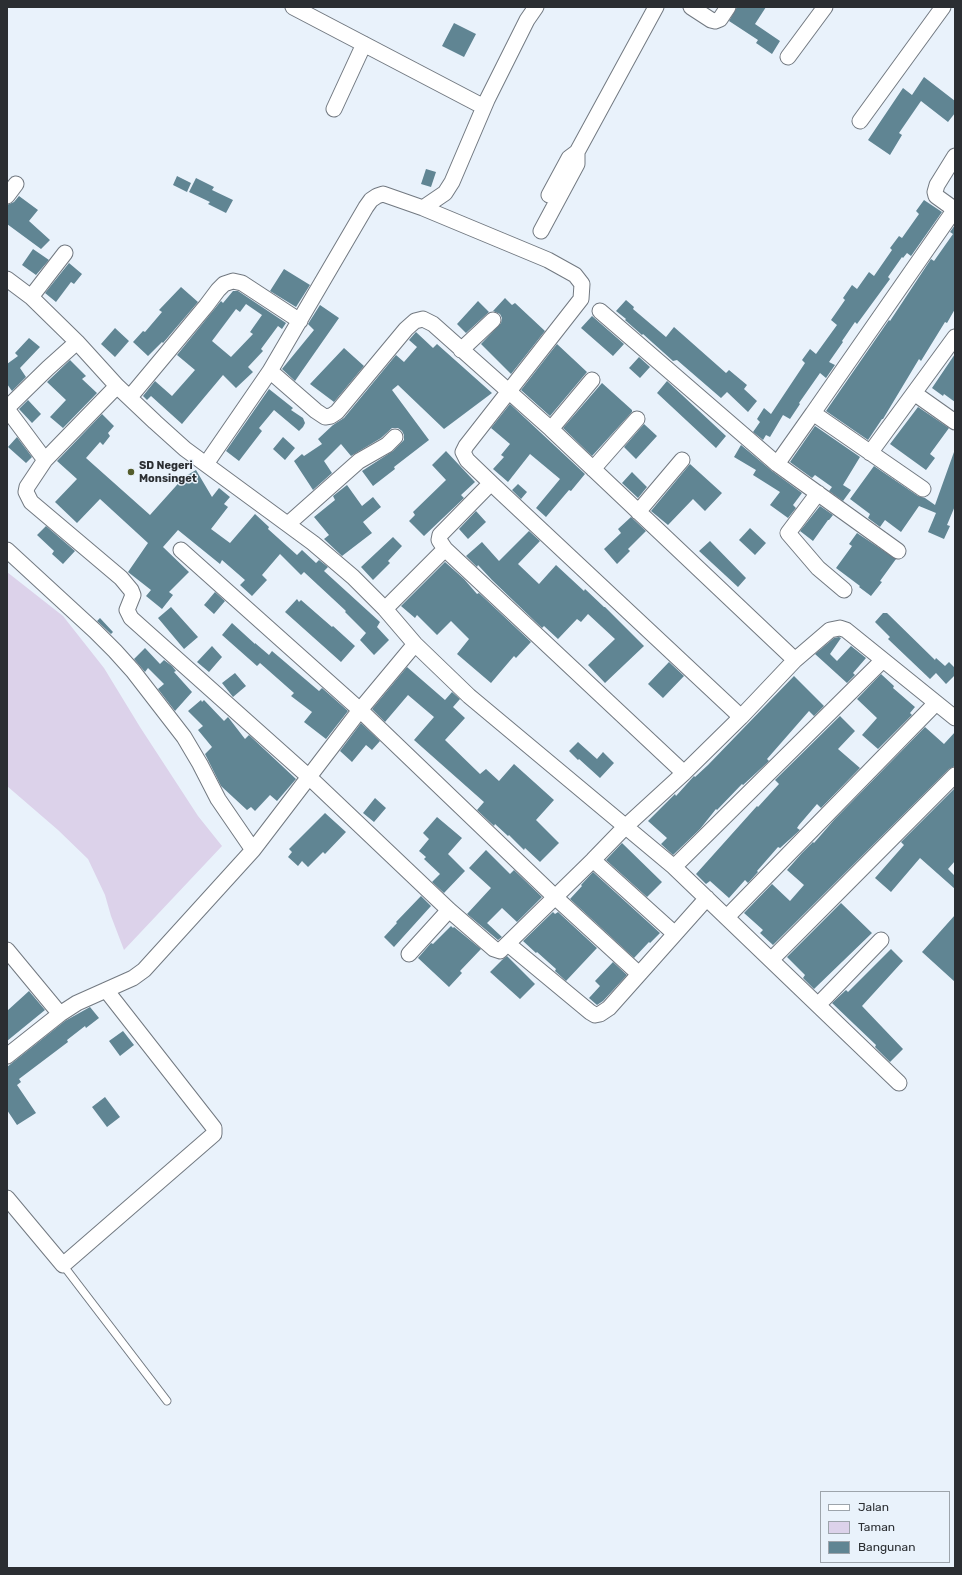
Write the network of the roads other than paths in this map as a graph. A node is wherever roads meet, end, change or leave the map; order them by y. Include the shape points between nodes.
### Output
1 (293, 7) edge
2 (536, 7) edge
3 (656, 7) edge
4 (690, 7) edge
5 (728, 7) edge
6 (825, 7) edge
7 (943, 7) edge
8 (364, 44) junction
9 (788, 57) dead end
10 (484, 107) junction
11 (334, 109) dead end
12 (860, 121) dead end
13 (955, 156) edge
14 (425, 207) junction
15 (955, 209) edge
16 (536, 228) dead end
17 (65, 253) dead end
18 (7, 279) edge
19 (30, 297) junction
20 (600, 311) dead end
21 (493, 320) dead end
22 (300, 321) junction
23 (955, 337) edge
24 (78, 342) junction
25 (462, 350) junction
26 (270, 371) junction
27 (592, 380) dead end
28 (118, 386) junction
29 (509, 392) junction
30 (914, 393) junction
31 (130, 397) junction
32 (7, 408) edge
33 (813, 412) junction
34 (637, 419) dead end
35 (955, 422) edge
36 (551, 429) junction
37 (395, 437) dead end
38 (870, 454) junction
39 (45, 460) junction
40 (682, 460) dead end
41 (206, 464) junction
42 (777, 464) junction
43 (593, 469) junction
44 (490, 483) junction
45 (923, 489) dead end
46 (818, 493) junction
47 (638, 512) junction
48 (288, 524) junction
49 (445, 549) junction
50 (7, 550) edge
51 (181, 550) dead end
52 (898, 551) dead end
53 (844, 590) dead end
54 (385, 609) junction
55 (415, 644) junction
56 (795, 660) junction
57 (883, 660) junction
58 (936, 703) junction
59 (360, 710) junction
60 (741, 717) junction
61 (955, 718) edge
62 (684, 773) junction
63 (955, 774) edge
64 (309, 776) junction
65 (625, 827) junction
66 (252, 851) junction
67 (593, 860) junction
68 (674, 867) junction
69 (556, 896) junction
70 (707, 898) junction
71 (449, 910) junction
72 (727, 918) junction
73 (675, 934) junction
74 (881, 940) dead end
75 (508, 944) junction
76 (409, 954) dead end
77 (10, 959) edge
78 (771, 960) junction
79 (640, 974) junction
80 (106, 990) junction
81 (818, 1006) junction
82 (60, 1014) junction
83 (7, 1056) edge
84 (899, 1083) dead end
85 (7, 1198) edge
86 (63, 1265) junction
87 (167, 1401) dead end

1 - 8 street
2 - 10 street
3 - 16 street via 578,152 569,158
4 - 5 street via 716,21
6 - 9 street
7 - 12 street
8 - 10 street
8 - 11 street
10 - 14 street via 452,182 445,193
13 - 15 street via 935,192 936,196
14 - 22 street via 383,194 371,200
14 - 29 street via 548,260 575,275 582,284 581,299
15 - 33 street
17 - 19 street
18 - 19 street
19 - 24 street
20 - 42 street
21 - 25 street
22 - 26 street
22 - 31 street via 242,283 233,281 224,284
23 - 30 street
24 - 28 street
24 - 32 street
25 - 26 street via 433,324 423,319 415,321 331,416 316,411
25 - 29 street
26 - 41 street
27 - 36 street
28 - 31 street
28 - 39 street
29 - 36 street
29 - 44 street via 463,452 467,460
30 - 35 street
30 - 38 street
31 - 41 street via 185,449
32 - 39 street
33 - 38 street
33 - 42 street
34 - 43 street
36 - 43 street
37 - 48 street via 387,445 359,461
38 - 45 street
39 - 64 street via 27,487 32,502 132,590 126,610 131,618
40 - 47 street
41 - 48 street
42 - 46 street
43 - 47 street
44 - 49 street via 440,535 438,540
44 - 60 street
46 - 52 street
46 - 53 street via 788,533 818,568
47 - 56 street
48 - 54 street via 353,577
49 - 54 street
49 - 62 street
50 - 66 street via 95,631 132,671 184,737 218,799
51 - 59 street
54 - 55 street
55 - 59 street
55 - 65 street via 470,696
56 - 57 street via 830,630 840,628
56 - 60 street
57 - 58 street
57 - 68 street
58 - 61 street
58 - 72 street
59 - 64 street
59 - 69 street
60 - 62 street
62 - 65 street
63 - 78 street
64 - 66 street
64 - 71 street
65 - 67 street
65 - 68 street
66 - 80 street via 144,970
67 - 69 street
67 - 73 street
68 - 70 street
69 - 75 street
69 - 79 street
70 - 72 street
70 - 73 street
71 - 75 street via 497,951
71 - 76 street
72 - 78 street
73 - 79 street
74 - 81 street
75 - 79 street via 595,1015 609,1008
77 - 82 street
78 - 81 street
80 - 82 street
80 - 86 street via 215,1131
81 - 84 street
82 - 83 street
85 - 86 street
86 - 87 lane

